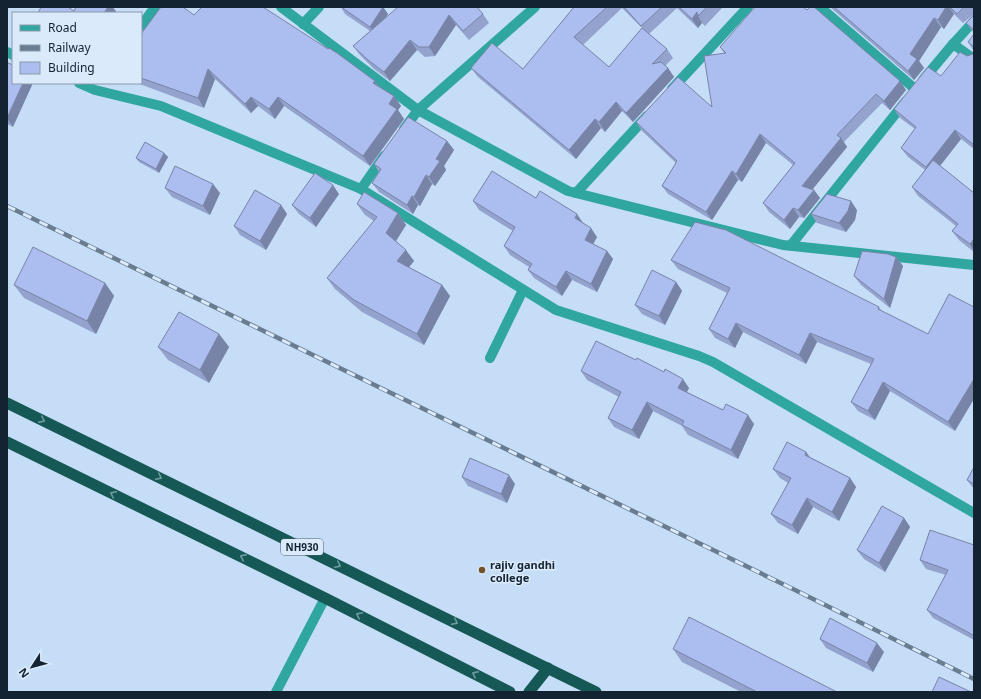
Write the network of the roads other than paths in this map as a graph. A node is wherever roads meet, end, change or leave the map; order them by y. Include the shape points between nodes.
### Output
1 (155, 7) edge
2 (281, 7) edge
3 (319, 7) edge
4 (535, 7) edge
5 (748, 7) edge
6 (820, 7) edge
7 (974, 21) edge
8 (303, 24) junction
9 (142, 25) edge
10 (953, 44) junction
11 (974, 59) edge
12 (85, 84) edge
13 (98, 86) edge
14 (915, 89) junction
15 (667, 94) edge
16 (656, 106) edge
17 (418, 110) junction
18 (400, 134) edge
19 (391, 146) edge
20 (361, 189) junction
21 (576, 193) junction
22 (791, 245) junction
23 (974, 265) edge
24 (523, 290) junction
25 (490, 358) dead end
26 (7, 402) edge
27 (7, 442) edge
28 (974, 513) edge
29 (324, 598) junction
30 (548, 668) junction
31 (276, 692) edge
32 (510, 692) edge
33 (529, 692) edge
34 (596, 692) edge

1 - 9 street
2 - 8 street
3 - 8 street
4 - 17 street
5 - 15 street
6 - 14 street
7 - 10 street
8 - 17 street
10 - 11 street
10 - 14 street
12 - 13 street
13 - 20 street via 161,106
14 - 22 street
16 - 21 street
17 - 18 street
17 - 21 street
19 - 20 street
20 - 24 street
21 - 22 street
22 - 23 street
24 - 25 street
24 - 28 street via 556,310 713,362
26 -> 30 highway, NH930
29 -> 27 highway
29 - 31 street
32 -> 29 highway
30 - 33 highway
30 - 34 highway, NH930

